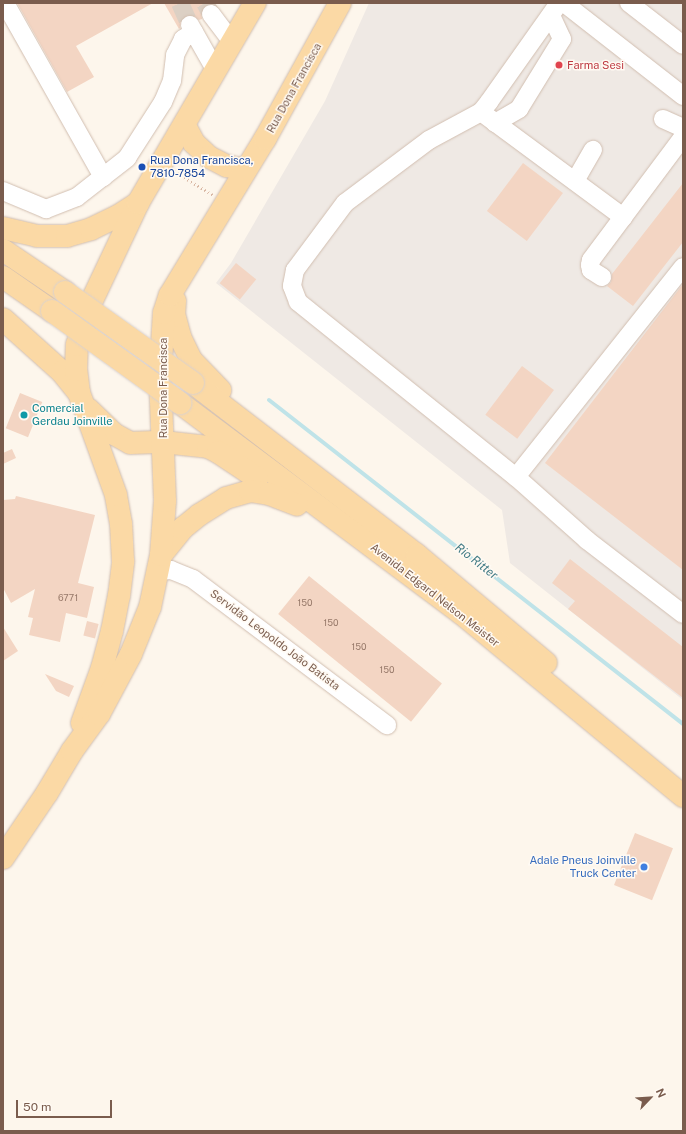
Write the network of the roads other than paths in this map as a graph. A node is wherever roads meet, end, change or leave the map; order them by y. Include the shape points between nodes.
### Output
1 (5, 3) edge
2 (255, 3) edge
3 (340, 3) edge
4 (629, 3) edge
5 (558, 7) edge
6 (211, 14) tunnel mouth
7 (232, 42) junction
8 (683, 45) edge
9 (216, 71) junction
10 (683, 96) edge
11 (481, 112) junction
12 (663, 119) dead end
13 (495, 123) junction
14 (184, 126) junction
15 (683, 128) edge
16 (683, 137) edge
17 (593, 150) dead end
18 (246, 170) junction
19 (103, 178) junction
20 (575, 181) junction
21 (3, 191) edge
22 (138, 203) junction
23 (623, 217) junction
24 (3, 228) edge
25 (3, 250) edge
26 (683, 267) edge
27 (3, 277) edge
28 (602, 278) dead end
29 (176, 285) junction
30 (3, 319) edge
31 (82, 399) junction
32 (162, 442) junction
33 (516, 477) junction
34 (297, 505) junction
35 (123, 561) junction
36 (159, 563) junction
37 (683, 614) edge
38 (536, 654) junction
39 (593, 722) junction
40 (387, 725) dead end
41 (72, 751) junction
42 (683, 780) edge
43 (683, 796) edge
44 (3, 858) edge

1 - 19 street
2 - 7 main road, Rua Dona Francisca
3 - 18 main road, Rua Dona Francisca
4 - 8 street
5 - 10 street
5 - 11 street
5 - 13 street via 562,39 519,109
6 - 7 street
7 - 9 main road, Rua Dona Francisca
9 - 14 main road, Rua Dona Francisca
9 - 19 street via 192,29 183,39 175,55 172,81 163,102 127,158
11 - 13 street
11 - 33 street via 429,140 345,203 295,270 292,286 298,302
12 - 15 street
13 - 20 street
14 - 18 main road via 194,143 209,157 227,166
14 - 22 main road, Rua Dona Francisca
16 - 23 street
17 - 20 street
18 - 29 main road, Rua Dona Francisca
19 - 21 street via 77,198 46,209
20 - 23 street
22 - 24 main road via 118,216 67,236 37,236
22 - 31 main road, Rua Dona Francisca via 86,313 77,345 76,370
23 - 28 street via 591,260 591,270
25 - 38 main road, Avenida Edgard Nelson Meister, bridge via 193,383 423,560
26 - 33 street
27 - 39 main road, Avenida Edgard Nelson Meister, bridge via 180,403 419,580
29 - 32 main road, Rua Dona Francisca via 164,313 160,378
29 - 38 main road via 174,314 180,337 191,360 210,381 262,424 434,553
30 - 31 main road via 62,372
31 - 32 main road via 114,434 130,444
31 - 35 main road, Rua Dona Francisca via 116,495
32 - 34 main road via 208,447
32 - 36 main road, Rua Dona Francisca via 165,501
33 - 37 street via 587,540
34 - 36 main road via 269,494 250,491 226,498 198,515 183,528
34 - 39 main road
35 - 36 main road via 145,572
35 - 41 main road, Rua Dona Francisca via 119,596 104,661
36 - 40 street, Servidão Leopoldo João Batista via 193,579
36 - 41 main road, Rua Dona Francisca via 150,607 131,654 99,714
38 - 42 main road, Avenida Edgard Nelson Meister
39 - 43 main road, Avenida Edgard Nelson Meister
41 - 44 main road, Rua Dona Francisca

